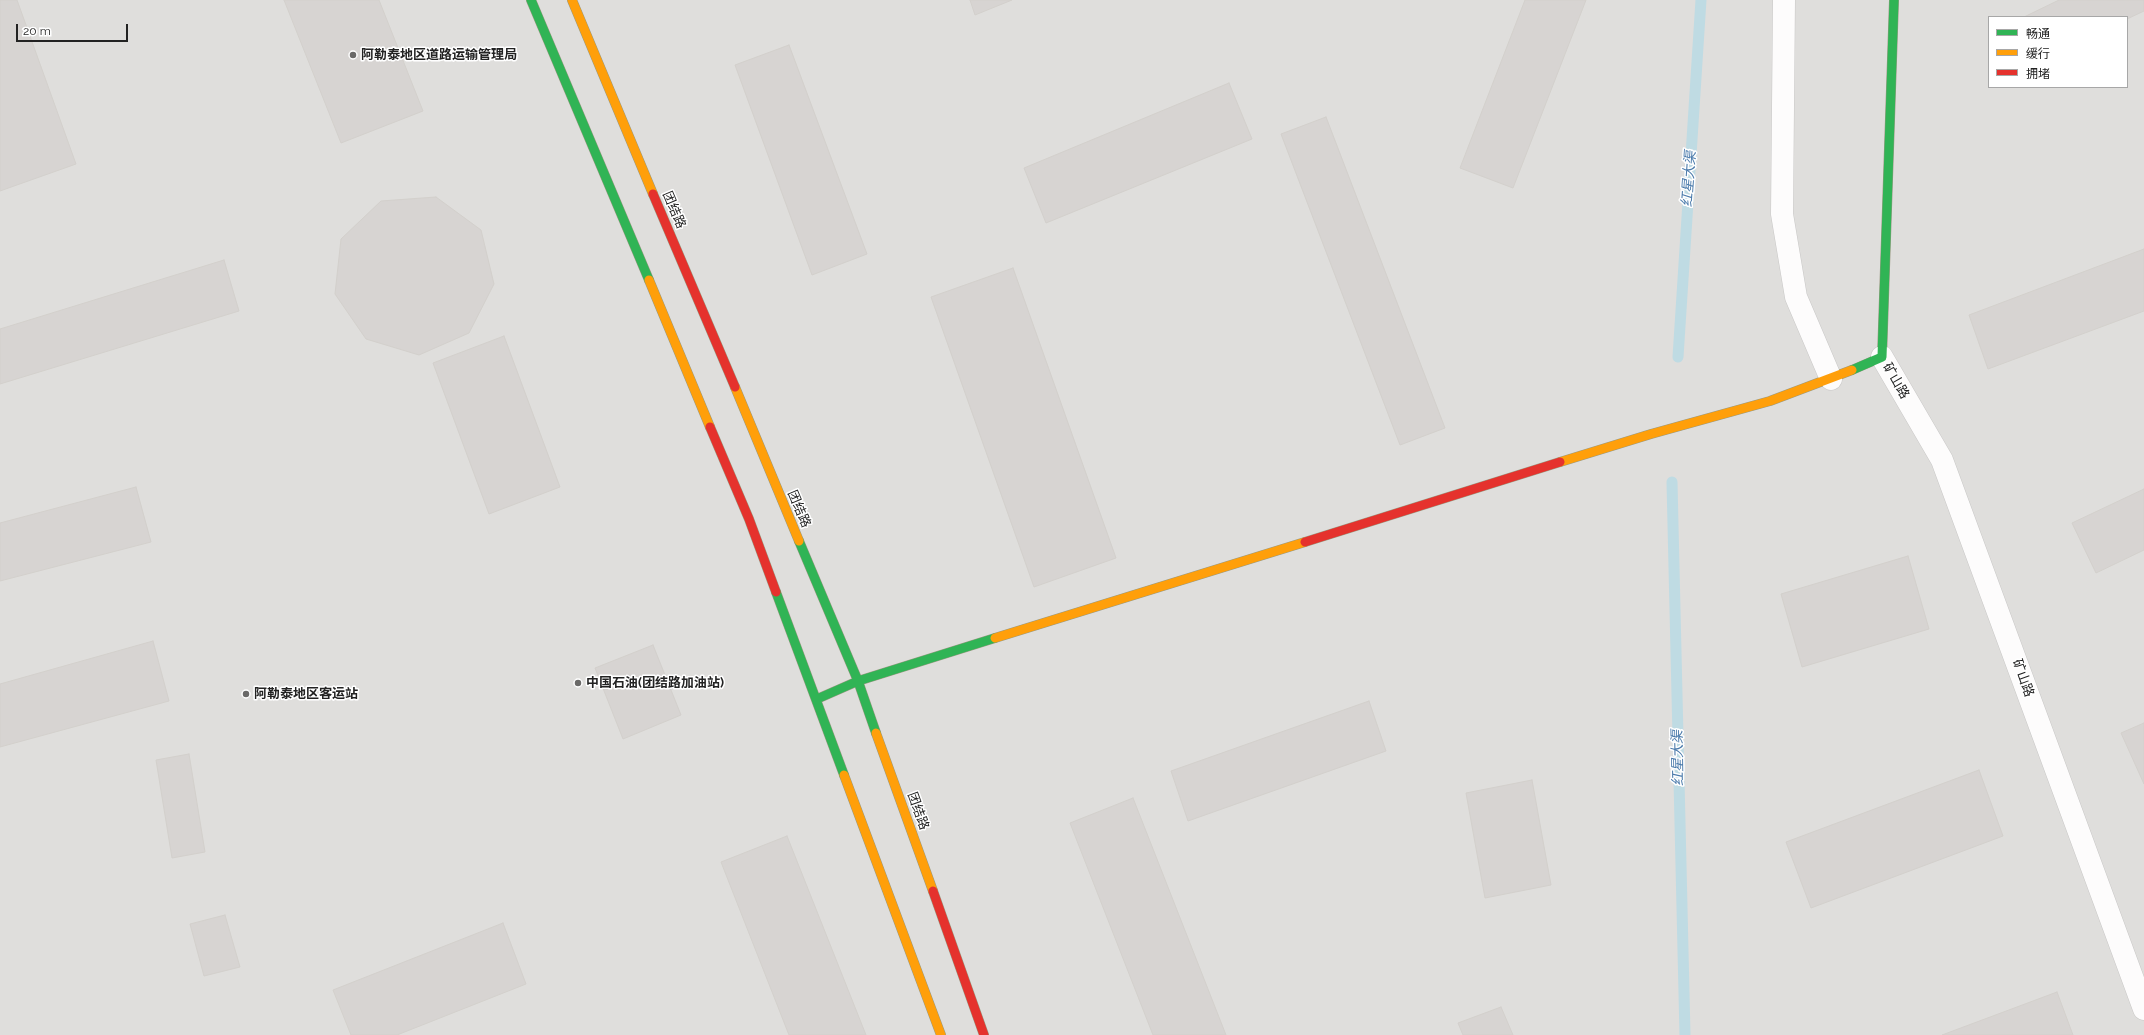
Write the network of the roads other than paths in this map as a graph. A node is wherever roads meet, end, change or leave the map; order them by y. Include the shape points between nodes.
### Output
1 (531, 0) edge
2 (572, 0) edge
3 (1784, 0) edge
4 (1894, 0) edge
5 (1882, 357) junction
6 (1831, 379) junction
7 (858, 681) junction
8 (817, 698) junction
9 (2144, 1009) edge
10 (941, 1035) edge
11 (984, 1035) edge

1 - 8 main road via 749,519
2 - 7 main road, 团结路
3 - 6 street via 1782,214 1796,297
4 - 5 main road
5 - 6 main road
5 - 9 street, 矿山路 via 1942,460
6 - 7 main road
7 - 8 main road
7 - 11 main road, 团结路
8 - 10 main road

